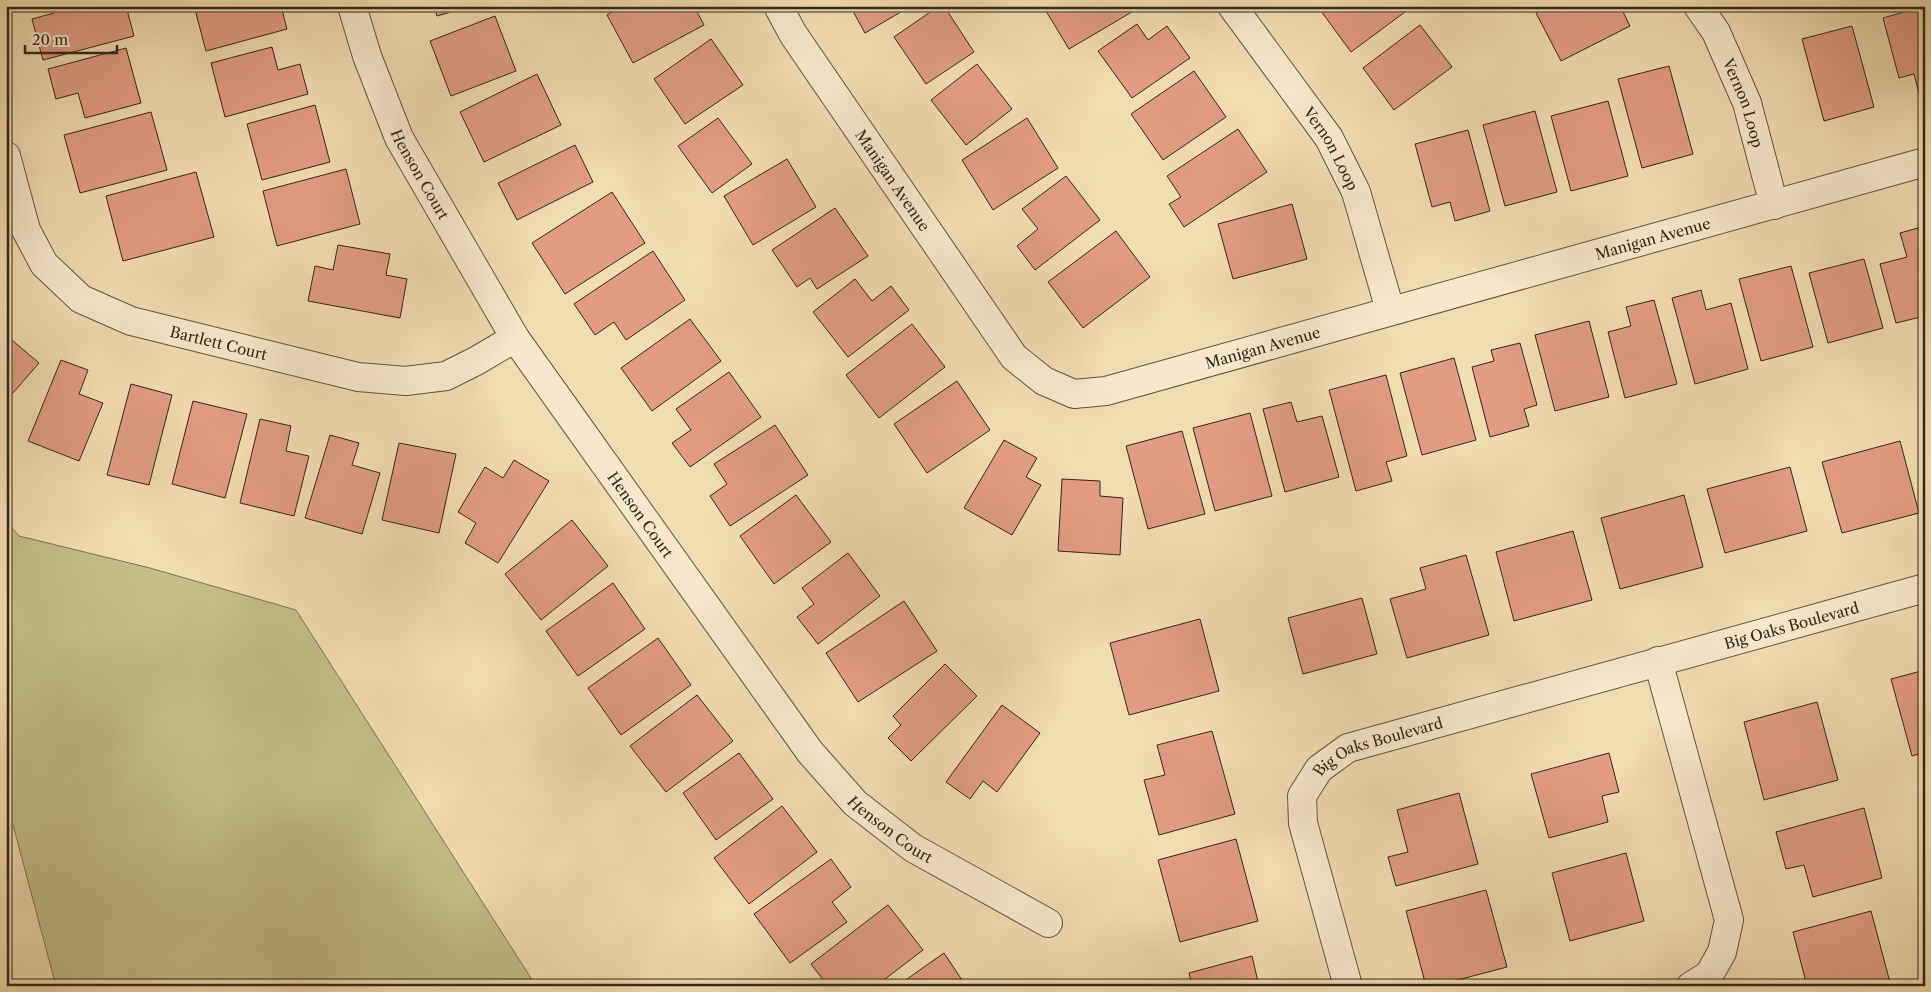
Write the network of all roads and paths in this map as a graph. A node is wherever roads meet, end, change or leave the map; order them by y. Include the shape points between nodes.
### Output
1 (352, 6) edge
2 (778, 6) edge
3 (1232, 6) edge
4 (1698, 6) edge
5 (6, 156) edge
6 (1925, 162) edge
7 (1774, 205) junction
8 (1390, 310) junction
9 (515, 338) junction
10 (1925, 588) edge
11 (1658, 661) junction
12 (1048, 923) dead end
13 (1348, 986) edge
14 (1691, 986) edge

1 - 9 street, Henson Court via 367,56 399,138
2 - 8 street, Manigan Avenue via 793,34 1014,357 1044,381 1074,394 1106,391
3 - 8 street, Vernon Loop via 1330,138 1356,192
4 - 7 street, Vernon Loop via 1716,32 1747,103
5 - 9 street, Bartlett Court via 26,230 44,264 81,299 131,321 358,377 406,381 446,376
6 - 7 street, Manigan Avenue
7 - 8 street, Manigan Avenue
9 - 12 street, Henson Court via 810,752 856,803 912,848
10 - 11 street, Big Oaks Boulevard
11 - 13 street, Big Oaks Boulevard via 1348,748 1319,769 1302,796 1302,823
11 - 14 street via 1729,920 1722,952 1709,975

